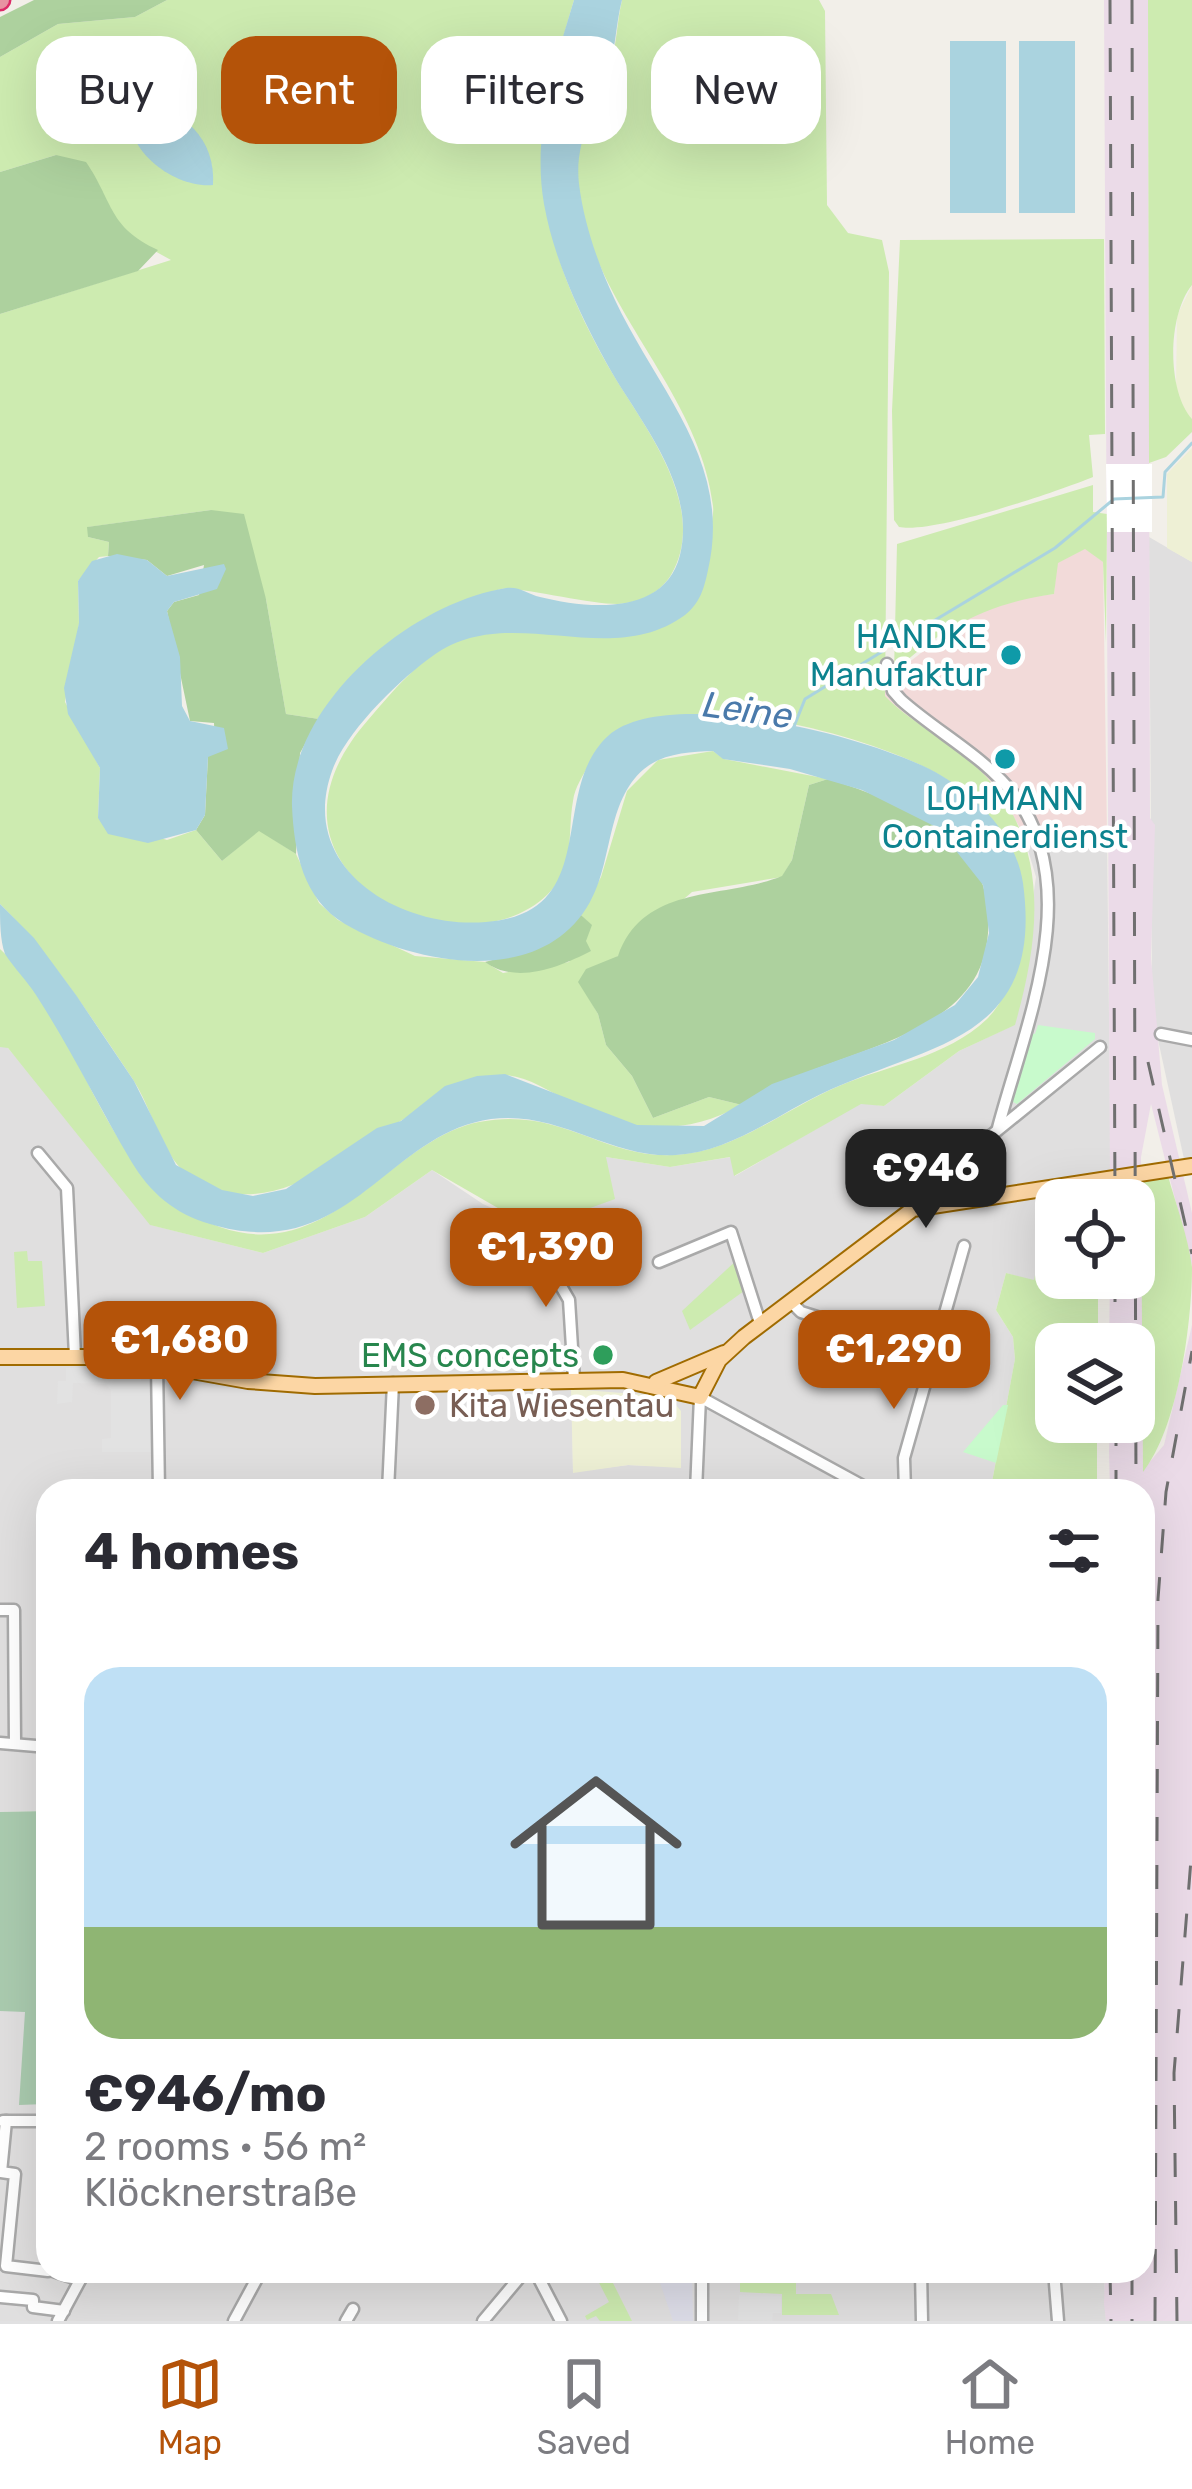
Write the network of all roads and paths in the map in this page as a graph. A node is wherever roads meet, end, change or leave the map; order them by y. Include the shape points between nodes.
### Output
1 (887, 664) dead end
2 (1161, 1034) dead end
3 (1192, 1040) edge
4 (1100, 1047) dead end
5 (998, 1128) junction
6 (38, 1153) dead end
7 (1192, 1166) edge
8 (933, 1203) junction
9 (594, 1217) dead end
10 (533, 1238) dead end
11 (964, 1246) dead end
12 (659, 1262) dead end
13 (554, 1275) junction
14 (790, 1300) junction
15 (760, 1323) junction
16 (937, 1348) junction
17 (728, 1351) junction
18 (74, 1356) junction
19 (0, 1357) edge
20 (157, 1364) junction
21 (931, 1369) junction
22 (574, 1379) junction
23 (393, 1383) junction
24 (649, 1384) junction
25 (700, 1397) junction
26 (159, 1479) edge
27 (389, 1479) edge
28 (697, 1479) edge
29 (850, 1479) edge
30 (905, 1479) edge
31 (0, 1610) edge
32 (0, 1743) edge
33 (15, 1744) junction
34 (36, 1746) edge
35 (3, 2121) edge
36 (36, 2121) edge
37 (3, 2266) edge
38 (36, 2270) edge
39 (79, 2283) edge
40 (255, 2283) edge
41 (515, 2283) edge
42 (541, 2283) edge
43 (702, 2283) edge
44 (921, 2283) edge
45 (1055, 2283) edge
46 (0, 2296) edge
47 (353, 2308) dead end
48 (61, 2316) edge
49 (234, 2321) edge
50 (346, 2321) edge
51 (483, 2321) edge
52 (561, 2321) edge
53 (702, 2321) edge
54 (922, 2321) edge
55 (1058, 2321) edge

1 - 5 street via 901,700 1015,796 1045,868 1041,967
2 - 3 street
4 - 5 street
5 - 8 street via 934,1181
6 - 18 street via 67,1188
7 - 8 main road
8 - 14 main road via 901,1214
9 - 13 street via 599,1237 592,1254
10 - 13 street
11 - 16 street
12 - 15 street via 731,1232
13 - 22 street via 568,1300
14 - 15 main road
14 - 16 street via 801,1312
15 - 17 main road
16 - 21 street
16 - 21 street via 967,1352 966,1365 955,1376
17 - 24 main road
17 - 25 main road
18 - 19 main road
18 - 20 main road
20 - 23 main road via 292,1385
20 - 26 street
21 - 30 street
22 - 23 main road
22 - 24 main road
23 - 27 street
24 - 25 main road
25 - 28 street
25 - 29 street
31 - 33 street via 14,1610
32 - 33 street
33 - 34 street
35 - 36 street
35 - 37 street via 1,2172 15,2174
37 - 38 street
39 - 48 street
40 - 49 street
41 - 51 street
42 - 52 street
43 - 53 street
44 - 54 street
45 - 55 street
46 - 48 street via 34,2300 33,2307
47 - 50 street

